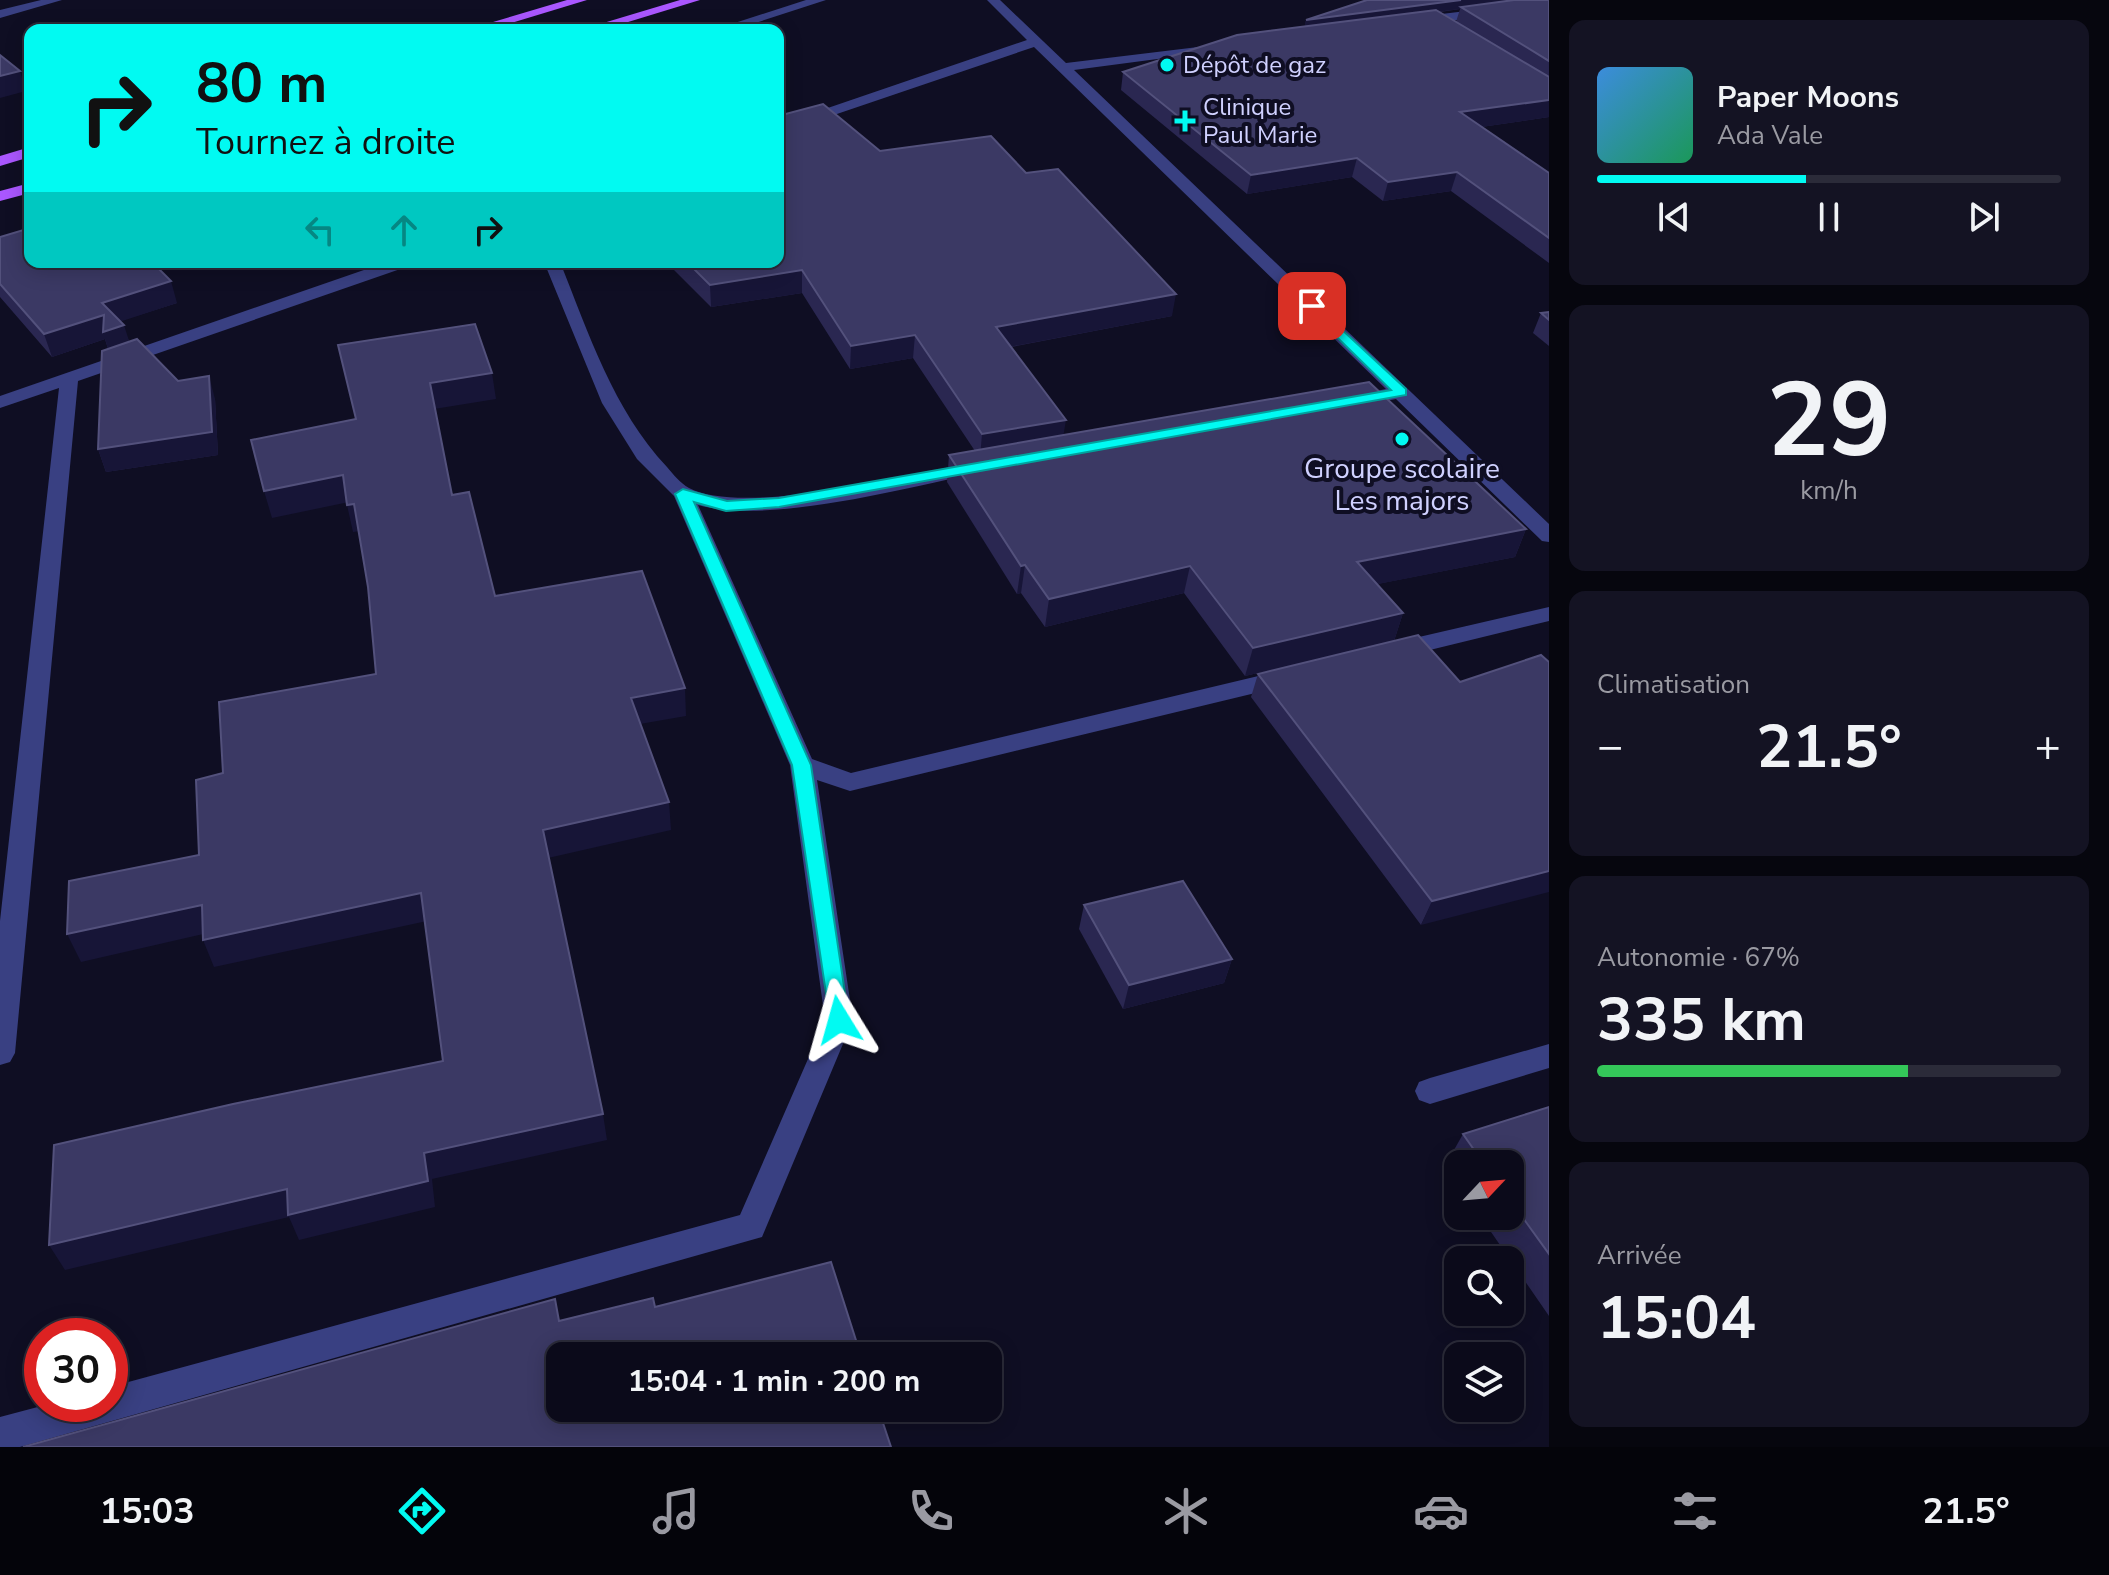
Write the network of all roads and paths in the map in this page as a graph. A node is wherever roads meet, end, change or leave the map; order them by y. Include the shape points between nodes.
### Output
1 (56, 0) edge
2 (581, 0) edge
3 (694, 0) edge
4 (820, 0) edge
5 (993, 0) edge
6 (1549, 5) edge
7 (0, 14) edge
8 (1433, 19) junction
9 (1402, 23) edge
10 (495, 24) edge
11 (608, 24) edge
12 (740, 24) edge
13 (1458, 35) edge
14 (1038, 41) junction
15 (1234, 45) edge
16 (1066, 67) junction
17 (784, 128) edge
18 (24, 154) edge
19 (0, 161) edge
20 (24, 190) edge
21 (0, 196) edge
22 (386, 268) edge
23 (554, 268) edge
24 (69, 378) junction
25 (1401, 392) junction
26 (0, 402) edge
27 (1339, 403) edge
28 (997, 464) edge
29 (683, 494) junction
30 (1549, 536) edge
31 (1549, 614) edge
32 (1378, 655) edge
33 (1300, 674) edge
34 (802, 765) junction
35 (0, 1053) edge
36 (1549, 1056) edge
37 (1430, 1091) dead end
38 (0, 1435) edge

1 - 7 street
2 - 10 main road
3 - 11 main road
4 - 12 street
5 - 14 street
6 - 8 street
8 - 9 street
8 - 13 street
14 - 16 street
14 - 17 street
15 - 16 street
16 - 25 street
18 - 19 main road
20 - 21 main road
22 - 24 street
23 - 29 street via 601,384 644,456
24 - 26 street
24 - 35 street
25 - 27 street
25 - 30 street
28 - 29 street via 779,503 726,506
29 - 34 street
31 - 32 street
33 - 34 street via 850,782
34 - 38 street via 839,1020 751,1227
36 - 37 street

